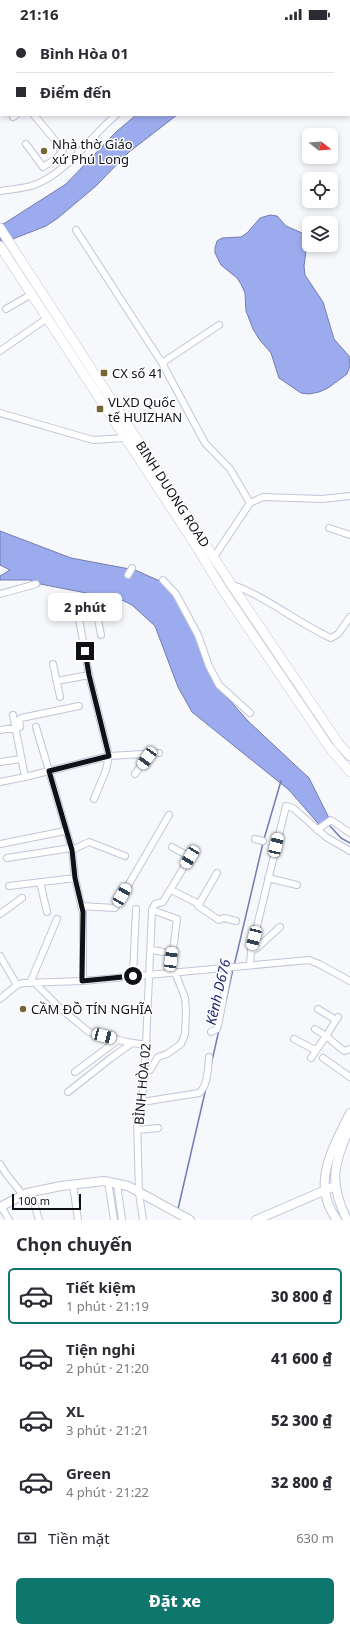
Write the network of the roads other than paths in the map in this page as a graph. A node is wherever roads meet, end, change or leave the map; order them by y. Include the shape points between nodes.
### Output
1 (35, 116) edge
2 (115, 116) edge
3 (26, 144) dead end
4 (0, 191) edge
5 (0, 228) edge
6 (76, 230) dead end
7 (0, 246) edge
8 (14, 260) junction
9 (30, 295) junction
10 (6, 309) dead end
11 (46, 319) junction
12 (219, 325) dead end
13 (75, 343) junction
14 (66, 350) junction
15 (0, 351) edge
16 (162, 364) junction
17 (0, 413) edge
18 (126, 421) junction
19 (117, 427) junction
20 (125, 438) junction
21 (350, 496) edge
22 (250, 503) junction
23 (329, 528) dead end
24 (350, 535) edge
25 (214, 557) junction
26 (132, 568) dead end
27 (128, 574) dead end
28 (163, 580) dead end
29 (36, 584) dead end
30 (231, 584) junction
31 (222, 589) junction
32 (0, 594) edge
33 (94, 598) dead end
34 (96, 609) junction
35 (350, 617) edge
36 (101, 635) dead end
37 (53, 664) dead end
38 (89, 675) junction
39 (57, 681) junction
40 (60, 697) dead end
41 (79, 706) dead end
42 (250, 713) dead end
43 (13, 715) dead end
44 (36, 727) dead end
45 (15, 728) junction
46 (0, 730) edge
47 (150, 752) junction
48 (159, 753) dead end
49 (109, 756) junction
50 (350, 756) edge
51 (21, 759) junction
52 (0, 762) edge
53 (49, 771) junction
54 (350, 772) edge
55 (135, 774) dead end
56 (25, 777) junction
57 (0, 782) edge
58 (94, 799) dead end
59 (169, 815) dead end
60 (317, 830) junction
61 (66, 832) junction
62 (350, 832) edge
63 (255, 839) dead end
64 (263, 841) dead end
65 (0, 844) edge
66 (172, 847) dead end
67 (72, 849) junction
68 (350, 851) edge
69 (125, 856) dead end
70 (7, 858) dead end
71 (217, 873) dead end
72 (75, 878) junction
73 (268, 878) junction
74 (40, 882) junction
75 (9, 886) dead end
76 (297, 886) dead end
77 (171, 890) junction
78 (22, 898) dead end
79 (199, 904) junction
80 (81, 906) junction
81 (136, 909) dead end
82 (152, 910) junction
83 (47, 912) dead end
84 (0, 914) edge
85 (57, 919) dead end
86 (236, 921) dead end
87 (280, 927) dead end
88 (152, 950) junction
89 (251, 951) junction
90 (163, 952) dead end
91 (0, 956) edge
92 (248, 965) junction
93 (231, 967) junction
94 (172, 972) junction
95 (149, 975) junction
96 (133, 976) junction
97 (82, 981) junction
98 (350, 981) edge
99 (32, 983) junction
100 (17, 985) junction
101 (0, 999) edge
102 (318, 1009) dead end
103 (221, 1014) junction
104 (213, 1015) dead end
105 (315, 1029) dead end
106 (211, 1032) dead end
107 (326, 1036) junction
108 (294, 1039) dead end
109 (118, 1040) junction
110 (132, 1043) junction
111 (146, 1045) junction
112 (350, 1049) edge
113 (315, 1050) junction
114 (209, 1057) dead end
115 (311, 1058) dead end
116 (323, 1058) dead end
117 (144, 1070) junction
118 (75, 1072) dead end
119 (350, 1077) edge
120 (68, 1092) dead end
121 (142, 1102) junction
122 (350, 1113) edge
123 (350, 1127) edge
124 (158, 1128) dead end
125 (138, 1130) junction
126 (0, 1164) edge
127 (108, 1182) junction
128 (117, 1184) junction
129 (73, 1185) junction
130 (335, 1186) junction
131 (324, 1190) junction
132 (31, 1192) junction
133 (139, 1193) junction
134 (23, 1195) junction
135 (0, 1206) edge
136 (9, 1220) edge
137 (39, 1220) edge
138 (78, 1220) edge
139 (114, 1220) edge
140 (122, 1220) edge
141 (143, 1220) edge
142 (190, 1220) edge
143 (256, 1220) edge
144 (337, 1220) edge
145 (347, 1220) edge

1 - 3 street via 63,150 57,158 43,167
2 - 4 street via 65,166 51,176 32,186
5 - 8 highway, BINH DUONG ROAD
6 - 16 street
7 - 8 highway
8 - 9 highway, BINH DUONG ROAD
8 - 13 highway, BINH DUONG ROAD
9 - 10 street
9 - 11 highway, BINH DUONG ROAD
11 - 14 highway, BINH DUONG ROAD
11 - 15 street
12 - 16 street
13 - 14 highway
13 - 18 highway, BINH DUONG ROAD
14 - 19 highway, BINH DUONG ROAD
16 - 22 street via 205,443 230,469
17 - 20 street via 93,440
18 - 19 highway
18 - 25 highway, BINH DUONG ROAD
19 - 20 highway, BINH DUONG ROAD
20 - 31 highway, BINH DUONG ROAD
21 - 22 street via 322,499 263,497
22 - 25 street
23 - 24 street
25 - 30 highway, BINH DUONG ROAD
26 - 27 street
28 - 42 street via 176,594 198,635 219,685
29 - 32 street
30 - 31 highway
30 - 35 street via 249,590 331,638 338,634
30 - 50 highway, BINH DUONG ROAD
31 - 54 highway, BINH DUONG ROAD via 330,747
33 - 34 street
34 - 36 street
34 - 38 street via 78,613
37 - 39 street
38 - 39 street
38 - 49 street
39 - 40 street
41 - 45 street via 21,718 21,726
43 - 45 street
44 - 53 street
45 - 46 street
45 - 51 street
47 - 48 street
47 - 49 street
47 - 55 street
49 - 53 street
49 - 58 street
51 - 52 street
51 - 56 street
53 - 56 street
53 - 61 street
56 - 57 street
59 - 80 street via 115,908
60 - 62 street via 331,820
60 - 68 street
60 - 73 street via 293,808 286,806 274,844
61 - 65 street
61 - 67 street
63 - 64 street
66 - 77 street via 191,854
67 - 69 street via 89,842
67 - 70 street
67 - 72 street
71 - 79 street
72 - 74 street
72 - 80 street
73 - 76 street
73 - 89 street
74 - 75 street
74 - 83 street
77 - 79 street
77 - 82 street via 163,902 154,904
78 - 84 street
79 - 86 street via 198,906 219,920 224,918
80 - 97 street
81 - 96 street
82 - 88 street, BÌNH HÒA 02
82 - 94 street via 177,919
85 - 99 street
87 - 89 street
88 - 90 street
88 - 95 street, BÌNH HÒA 02
89 - 92 street
91 - 100 street
92 - 93 street
92 - 98 street via 309,960
93 - 94 street
93 - 103 street
94 - 95 street
94 - 117 street via 185,998 185,1034 181,1044 158,1057 150,1070
95 - 96 street
95 - 111 street, BÌNH HÒA 02
96 - 97 street
97 - 99 street
99 - 100 street
99 - 109 street via 89,1032
100 - 101 street
102 - 107 street via 337,1018
103 - 104 street
103 - 106 street via 217,1029
105 - 107 street
107 - 112 street via 344,1051
107 - 113 street
108 - 113 street
109 - 110 street
109 - 118 street
110 - 111 street
110 - 120 street
111 - 117 street, BÌNH HÒA 02
113 - 115 street
114 - 121 street via 202,1091
116 - 119 street
117 - 121 street, BÌNH HÒA 02
121 - 125 street, BÌNH HÒA 02 via 137,1119
122 - 131 main road via 328,1164
123 - 130 main road via 337,1160
124 - 125 street
125 - 133 street, BÌNH HÒA 02
126 - 134 street
127 - 128 main road
127 - 129 main road
127 - 139 street
128 - 133 main road via 128,1186
128 - 140 street
129 - 132 main road
129 - 138 street
130 - 131 main road
130 - 145 main road
131 - 143 main road
131 - 144 main road via 325,1199
132 - 134 main road
132 - 137 street
133 - 141 street, BÌNH HÒA 02
133 - 142 main road
134 - 135 main road
135 - 136 street

